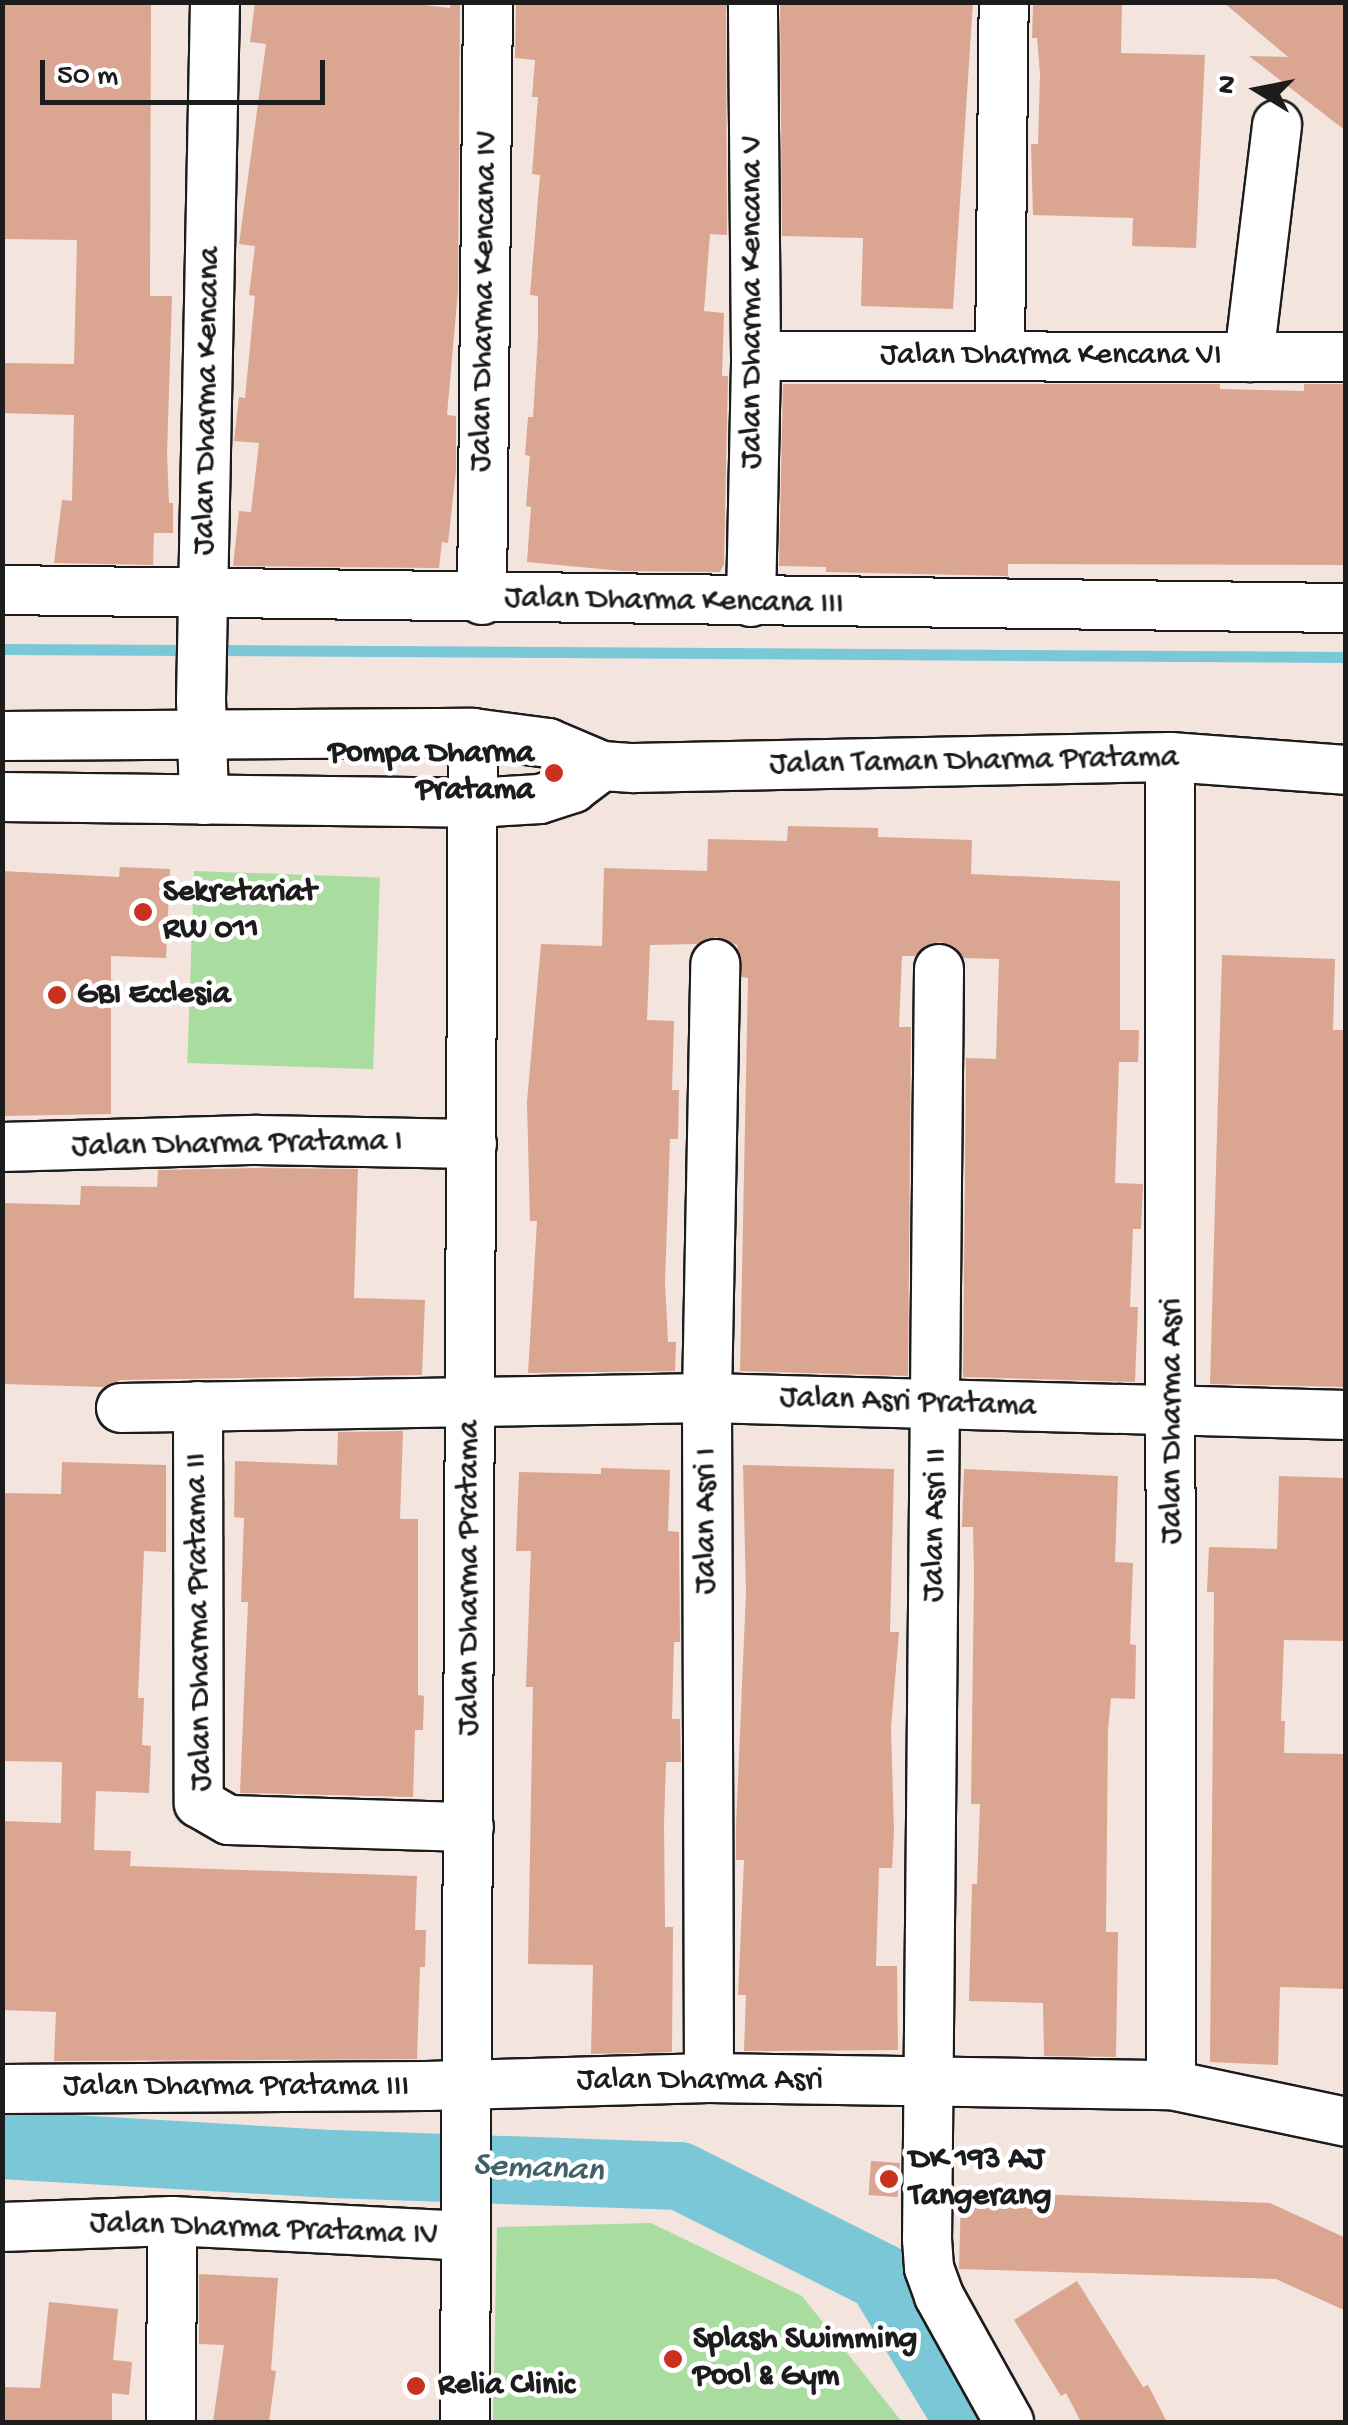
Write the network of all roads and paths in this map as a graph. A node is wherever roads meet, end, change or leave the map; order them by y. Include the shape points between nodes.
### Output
1 (215, 2) edge
2 (488, 2) edge
3 (753, 2) edge
4 (1004, 2) edge
5 (1277, 125) dead end
6 (756, 356) junction
7 (1000, 356) junction
8 (1249, 357) junction
9 (1346, 357) edge
10 (2, 590) edge
11 (205, 593) junction
12 (482, 600) junction
13 (751, 602) junction
14 (1346, 608) edge
15 (202, 717) junction
16 (473, 733) junction
17 (2, 736) edge
18 (1170, 757) junction
19 (602, 766) junction
20 (1346, 770) edge
21 (2, 797) edge
22 (204, 800) junction
23 (473, 803) junction
24 (715, 964) dead end
25 (939, 969) dead end
26 (472, 1144) junction
27 (2, 1146) edge
28 (471, 1398) junction
29 (707, 1398) junction
30 (938, 1404) junction
31 (198, 1406) junction
32 (121, 1408) dead end
33 (1173, 1411) junction
34 (1346, 1415) edge
35 (470, 1828) junction
36 (710, 2078) junction
37 (931, 2082) junction
38 (1170, 2085) junction
39 (2, 2088) edge
40 (468, 2088) junction
41 (1346, 2122) edge
42 (172, 2221) junction
43 (2, 2227) edge
44 (467, 2230) junction
45 (171, 2422) edge
46 (465, 2422) edge
47 (1009, 2422) edge

1 - 11 street, Jalan Dharma Kencana
2 - 12 street, Jalan Dharma Kencana IV
3 - 6 street, Jalan Dharma Kencana V
4 - 7 street
5 - 8 street
6 - 7 street, Jalan Dharma Kencana VI
6 - 13 street, Jalan Dharma Kencana V
7 - 8 street, Jalan Dharma Kencana VI
8 - 9 street, Jalan Dharma Kencana VI
10 - 11 street, Jalan Dharma Kencana III
11 - 12 street, Jalan Dharma Kencana III
11 - 15 street, Jalan Dharma Kencana
12 - 13 street, Jalan Dharma Kencana III
13 - 14 street, Jalan Dharma Kencana III
15 - 16 street, Jalan Taman Dharma Pratama
15 - 17 street, Jalan Taman Dharma Pratama
15 - 22 street, Jalan Dharma Kencana
16 - 19 street, Jalan Taman Dharma Pratama via 548,743
16 - 23 street, Jalan Dharma Pratama
18 - 19 street, Jalan Taman Dharma Pratama
18 - 20 street, Jalan Taman Dharma Pratama
18 - 33 street, Jalan Dharma Asri
19 - 23 street via 573,788 540,799
21 - 22 street
22 - 23 street
23 - 26 street, Jalan Dharma Pratama
24 - 29 street, Jalan Asri I
25 - 30 street, Jalan Asri II
26 - 27 street, Jalan Dharma Pratama I
26 - 28 street, Jalan Dharma Pratama
28 - 29 street, Jalan Asri Pratama
28 - 31 street, Jalan Dharma Pratama II
28 - 35 street, Jalan Dharma Pratama
29 - 30 street, Jalan Asri Pratama
29 - 36 street, Jalan Asri I
30 - 33 street, Jalan Asri Pratama
30 - 37 street, Jalan Asri II
31 - 32 street, Jalan Dharma Pratama II
31 - 35 street, Jalan Dharma Pratama II via 198,1803 229,1820
33 - 34 street, Jalan Asri Pratama
33 - 38 street, Jalan Dharma Asri
35 - 40 street, Jalan Dharma Pratama
36 - 37 street, Jalan Dharma Asri
36 - 40 street, Jalan Dharma Asri
37 - 38 street, Jalan Dharma Asri
37 - 47 street, Jalan Asri II via 930,2268
38 - 41 street, Jalan Dharma Asri
39 - 40 street, Jalan Dharma Pratama III
40 - 44 street, Jalan Dharma Pratama
42 - 43 street, Jalan Dharma Pratama IV
42 - 44 street, Jalan Dharma Pratama IV
42 - 45 street
44 - 46 street, Jalan Dharma Pratama

